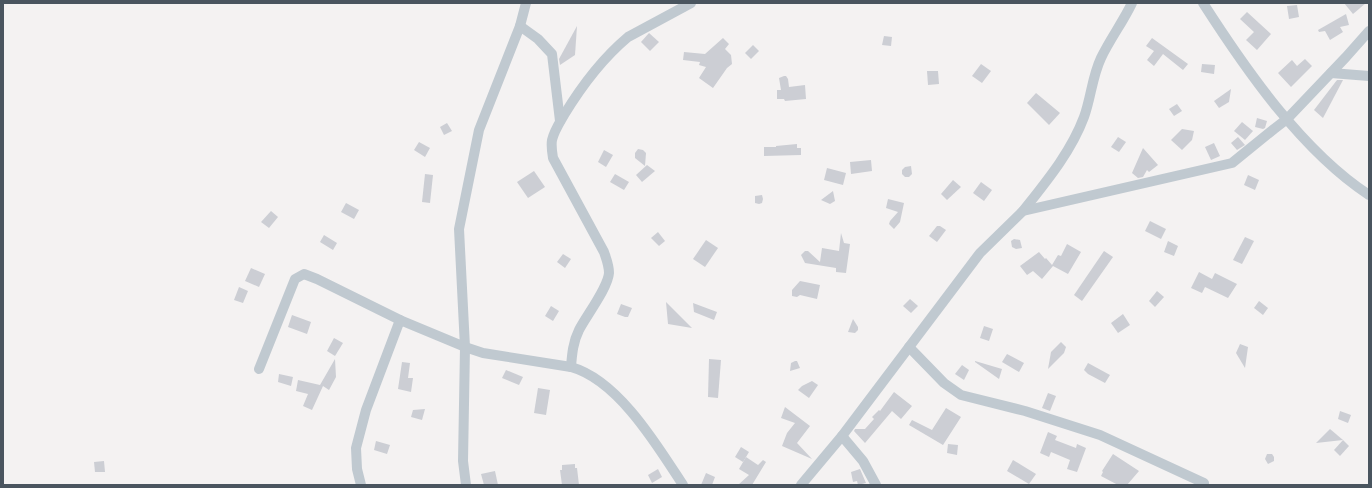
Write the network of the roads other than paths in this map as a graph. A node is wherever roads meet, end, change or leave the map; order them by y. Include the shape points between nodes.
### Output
1 (526, 3) edge
2 (691, 3) edge
3 (1132, 3) edge
4 (1203, 3) edge
5 (520, 26) junction
6 (1369, 31) edge
7 (1331, 73) junction
8 (1369, 76) edge
9 (1287, 119) junction
10 (560, 121) junction
11 (1369, 195) edge
12 (1023, 211) junction
13 (400, 320) junction
14 (465, 347) junction
15 (909, 347) junction
16 (571, 367) junction
17 (259, 369) dead end
18 (842, 436) junction
19 (1204, 483) dead end
20 (361, 485) edge
21 (466, 485) edge
22 (683, 485) edge
23 (801, 485) edge
24 (876, 485) edge

1 - 5 street
2 - 10 street via 628,37 620,44 583,86
3 - 12 street via 1101,58 1078,133 1049,178
4 - 9 street via 1234,52
5 - 10 street via 538,39 552,54
5 - 14 street via 479,130 459,229
6 - 7 street
7 - 8 street
7 - 9 street
9 - 11 street via 1309,144
9 - 12 street via 1232,163
10 - 16 street via 551,148 553,158 604,252 609,274 574,341
12 - 15 street via 980,253
13 - 14 street
13 - 17 street via 304,274 295,279
13 - 20 street via 366,410 356,448
14 - 16 street via 483,353
14 - 21 street via 463,461
15 - 18 street
15 - 19 street via 944,383 961,395 1025,411 1100,435
16 - 22 street via 583,370 594,377 635,415
18 - 23 street
18 - 24 street via 864,462

